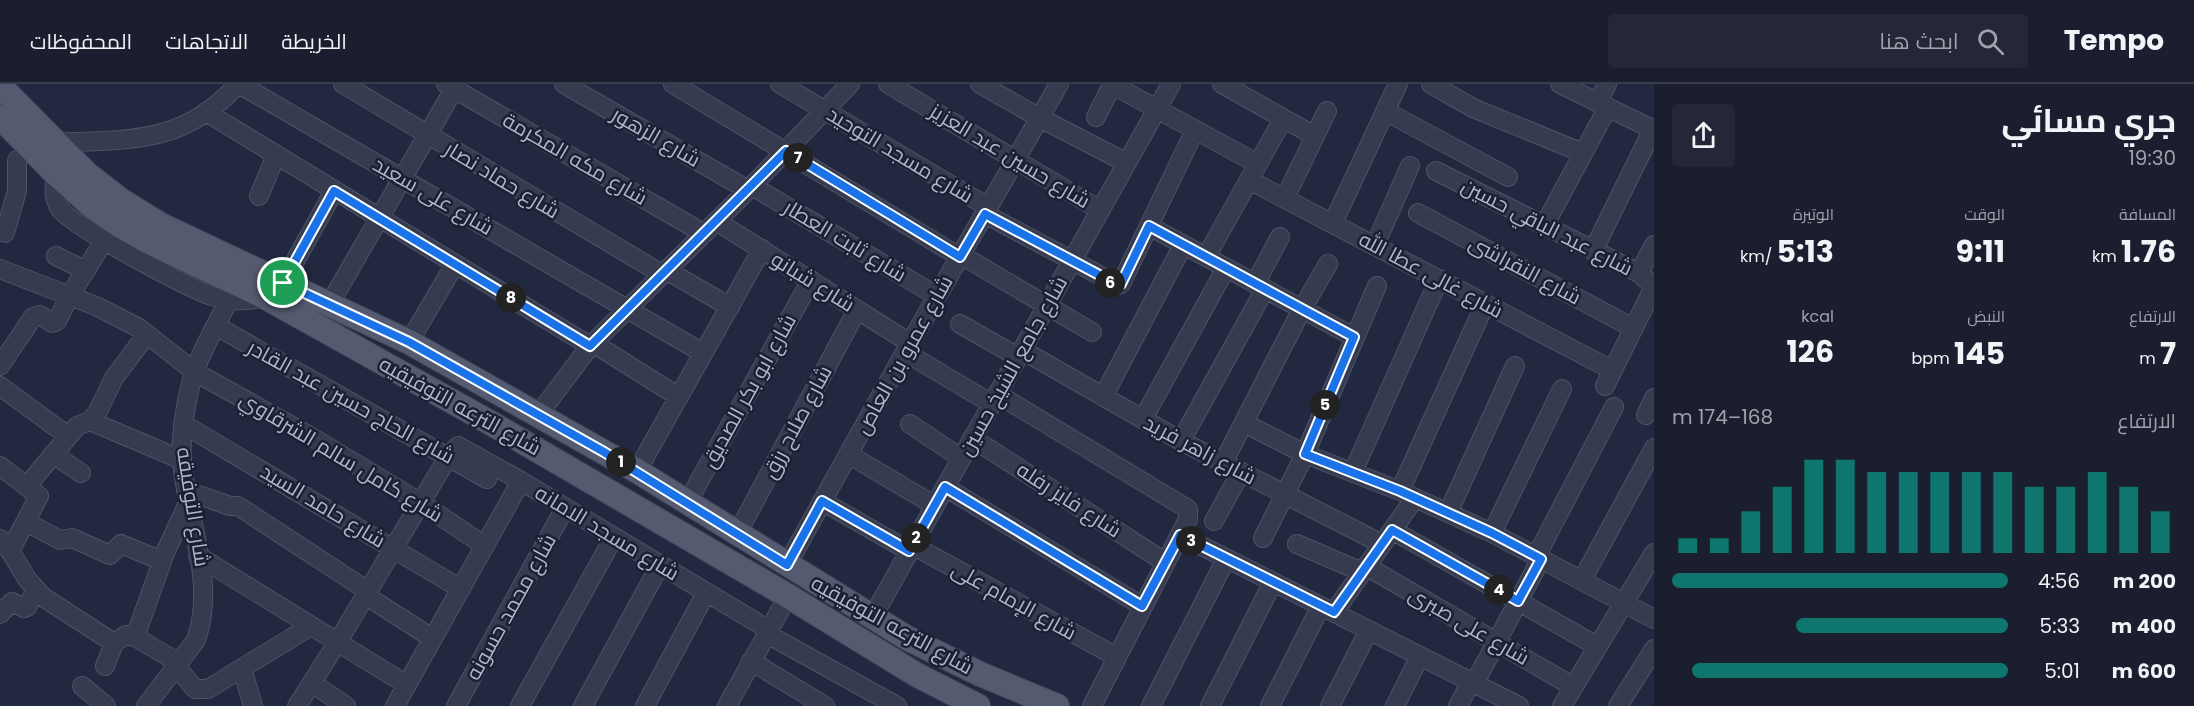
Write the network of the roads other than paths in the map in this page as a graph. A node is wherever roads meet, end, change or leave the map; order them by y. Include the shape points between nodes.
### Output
1 (239, 84) edge
2 (343, 84) edge
3 (564, 84) edge
4 (673, 84) edge
5 (780, 84) edge
6 (850, 84) edge
7 (888, 84) edge
8 (1059, 84) edge
9 (1111, 84) edge
10 (1171, 84) edge
11 (1222, 84) edge
12 (1398, 84) edge
13 (1431, 84) edge
14 (1607, 84) edge
15 (0, 86) edge
16 (452, 86) edge
17 (1570, 86) edge
18 (992, 87) edge
19 (1603, 105) junction
20 (1157, 109) junction
21 (825, 110) junction
22 (1327, 111) dead end
23 (1385, 111) junction
24 (206, 112) junction
25 (0, 117) edge
26 (1096, 117) dead end
27 (1040, 118) junction
28 (1283, 119) junction
29 (1652, 124) edge
30 (1195, 130) junction
31 (427, 136) junction
32 (1315, 136) junction
33 (786, 151) junction
34 (1583, 153) junction
35 (276, 155) junction
36 (34, 159) edge
37 (1016, 160) junction
38 (1127, 163) junction
39 (1410, 166) dead end
40 (1436, 171) dead end
41 (1253, 172) junction
42 (1508, 177) dead end
43 (403, 179) junction
44 (750, 188) junction
45 (334, 191) junction
46 (258, 196) dead end
47 (1285, 198) junction
48 (1100, 210) junction
49 (987, 211) junction
50 (1418, 213) dead end
51 (380, 218) junction
52 (716, 221) junction
53 (1333, 223) junction
54 (1149, 226) junction
55 (1544, 226) junction
56 (4, 233) dead end
57 (703, 233) junction
58 (1280, 237) dead end
59 (104, 241) junction
60 (1183, 245) junction
61 (1375, 245) junction
62 (1654, 245) edge
63 (762, 249) junction
64 (1593, 251) junction
65 (56, 256) dead end
66 (960, 256) junction
67 (1206, 257) junction
68 (1071, 262) junction
69 (454, 264) junction
70 (1328, 264) dead end
71 (1226, 268) junction
72 (0, 269) edge
73 (86, 271) junction
74 (664, 272) junction
75 (1639, 273) junction
76 (1439, 279) junction
77 (810, 280) junction
78 (1377, 286) dead end
79 (1260, 287) junction
80 (1654, 287) edge
81 (274, 290) junction
82 (70, 295) junction
83 (938, 296) junction
84 (229, 300) junction
85 (1485, 304) junction
86 (329, 305) junction
87 (1047, 305) junction
88 (729, 307) junction
89 (628, 308) junction
90 (1302, 309) junction
91 (857, 310) junction
92 (960, 324) dead end
93 (216, 326) junction
94 (1634, 328) junction
95 (1092, 332) dead end
96 (147, 334) junction
97 (1354, 337) junction
98 (409, 342) junction
99 (591, 345) junction
100 (907, 348) junction
101 (703, 353) junction
102 (1020, 354) junction
103 (0, 366) edge
104 (1515, 366) dead end
105 (195, 372) junction
106 (0, 386) edge
107 (1562, 389) dead end
108 (679, 397) junction
109 (1103, 397) junction
110 (1654, 398) edge
111 (994, 399) junction
112 (1614, 406) dead end
113 (538, 415) junction
114 (1646, 415) dead end
115 (1143, 419) junction
116 (90, 421) junction
117 (1244, 423) junction
118 (183, 424) junction
119 (910, 424) dead end
120 (68, 436) junction
121 (972, 438) junction
122 (1181, 441) junction
123 (1654, 448) edge
124 (54, 454) junction
125 (848, 454) junction
126 (1305, 454) junction
127 (448, 457) junction
128 (961, 458) junction
129 (182, 460) junction
130 (1223, 463) junction
131 (0, 466) edge
132 (637, 471) junction
133 (1241, 472) junction
134 (1353, 472) junction
135 (81, 473) dead end
136 (487, 479) dead end
137 (521, 481) junction
138 (27, 486) junction
139 (945, 487) junction
140 (1408, 494) junction
141 (1285, 495) junction
142 (188, 496) junction
143 (822, 501) junction
144 (421, 503) junction
145 (687, 503) junction
146 (934, 506) junction
147 (566, 508) junction
148 (1448, 513) junction
149 (1214, 521) dead end
150 (26, 522) junction
151 (1492, 533) junction
152 (737, 534) junction
153 (1180, 535) junction
154 (614, 537) junction
155 (1387, 537) junction
156 (1263, 538) dead end
157 (1297, 544) dead end
158 (5, 545) edge
159 (485, 546) junction
160 (394, 548) junction
161 (911, 548) junction
162 (1654, 553) edge
163 (198, 556) junction
164 (1226, 558) junction
165 (1539, 558) junction
166 (162, 561) junction
167 (1166, 562) junction
168 (660, 565) junction
169 (787, 565) junction
170 (1364, 569) junction
171 (1582, 580) junction
172 (1273, 582) junction
173 (461, 589) junction
174 (36, 591) junction
175 (367, 593) junction
176 (706, 593) junction
177 (788, 596) junction
178 (1518, 601) junction
179 (1624, 603) junction
180 (1142, 606) junction
181 (1327, 609) junction
182 (1, 612) edge
183 (872, 618) junction
184 (1654, 619) edge
185 (311, 626) junction
186 (1369, 630) junction
187 (768, 632) junction
188 (135, 637) junction
189 (432, 638) junction
190 (1496, 642) junction
191 (337, 643) junction
192 (114, 644) junction
193 (1597, 646) junction
194 (1654, 649) edge
195 (1420, 656) junction
196 (1117, 657) junction
197 (752, 661) junction
198 (178, 665) junction
199 (105, 666) dead end
200 (242, 668) junction
201 (312, 683) junction
202 (1472, 683) junction
203 (407, 685) junction
204 (82, 686) dead end
205 (1572, 686) junction
206 (106, 706) edge
207 (146, 706) edge
208 (254, 706) edge
209 (297, 706) edge
210 (346, 706) edge
211 (395, 706) edge
212 (456, 706) edge
213 (520, 706) edge
214 (583, 706) edge
215 (645, 706) edge
216 (727, 706) edge
217 (825, 706) edge
218 (897, 706) edge
219 (978, 706) edge
220 (1057, 706) edge
221 (1092, 706) edge
222 (1150, 706) edge
223 (1210, 706) edge
224 (1270, 706) edge
225 (1330, 706) edge
226 (1395, 706) edge
227 (1458, 706) edge
228 (1519, 706) edge
229 (1562, 706) edge
230 (1618, 706) edge

1 - 24 street
1 - 43 street, شارع على سعيد
2 - 31 street, شارع حماد نصار
3 - 44 street, شارع الزهور
4 - 33 street
5 - 21 street, شارع مسجد التوحيد
6 - 21 street
7 - 37 street, شارع حسين عبد العزيز
8 - 27 street, شارع عمرو بن العاص
9 - 20 street, شارع غالى عطا الله
9 - 26 street
10 - 20 street, شارع جامع الشيخ حسين
11 - 28 street
12 - 23 street
13 - 34 street via 1473,108
14 - 19 street
15 - 36 main road, شارع الترعه التوفيقيه
16 - 31 street
16 - 57 street, شارع مكه المكرمة
17 - 19 street
18 - 27 street
19 - 29 street
19 - 34 street
20 - 30 street, شارع غالى عطا الله
20 - 38 street, شارع جامع الشيخ حسين
21 - 33 street
21 - 49 street, شارع مسجد التوحيد
22 - 32 street
23 - 42 street
23 - 53 street
24 - 35 street
24 - 36 street via 171,132
25 - 36 main road, شارع الترعه التوفيقيه
27 - 37 street, شارع عمرو بن العاص
27 - 38 street
28 - 32 street
28 - 41 street
29 - 64 street
30 - 41 street, شارع غالى عطا الله
30 - 54 street
31 - 43 street
31 - 74 street, شارع حماد نصار
32 - 47 street
33 - 44 street
33 - 66 street
34 - 55 street
35 - 45 street
35 - 46 street
36 - 56 street via 17,191
36 - 59 street via 63,213
36 - 81 main road, شارع الترعه التوفيقيه via 105,189
37 - 48 street, شارع حسين عبد العزيز
37 - 49 street, شارع عمرو بن العاص
38 - 48 street, شارع جامع الشيخ حسين
39 - 61 street
40 - 55 street, شارع عبد الباقي حسين
41 - 47 street, شارع غالى عطا الله
41 - 67 street
43 - 51 street
43 - 89 street, شارع على سعيد
44 - 52 street
44 - 83 street, شارع ثابت العطار
45 - 51 street
45 - 81 street
47 - 53 street, شارع غالى عطا الله
48 - 68 street, شارع جامع الشيخ حسين
49 - 66 street, شارع عمرو بن العاص
49 - 68 street, شارع مسجد التوحيد
50 - 94 street, شارع النقراشى
51 - 69 street
51 - 86 street
52 - 57 street
52 - 63 street, شارع شبانو
53 - 61 street, شارع غالى عطا الله
54 - 60 street
54 - 68 street, شارع مسجد التوحيد via 1121,284
55 - 64 street, شارع عبد الباقي حسين
57 - 74 street
58 - 79 street
59 - 73 street
59 - 84 street via 194,288
60 - 67 street
60 - 109 street
61 - 76 street, شارع غالى عطا الله
62 - 75 street
63 - 77 street, شارع شبانو
63 - 88 street
64 - 75 street, شارع عبد الباقي حسين
65 - 73 street
66 - 83 street, شارع عمرو بن العاص
66 - 87 street
67 - 71 street
68 - 87 street, شارع جامع الشيخ حسين
69 - 98 street
69 - 99 street
70 - 90 street
71 - 79 street
71 - 115 street
72 - 82 street, شارع كامل سالم الشرقاوي
73 - 82 street
74 - 88 street, شارع حماد نصار
74 - 89 street
75 - 80 street, شارع عبد الباقي حسين
76 - 85 street, شارع غالى عطا الله
76 - 134 street
77 - 91 street, شارع شبانو
77 - 145 street, شارع ابو بكر الصديق
78 - 97 street
79 - 90 street
79 - 122 street
80 - 94 street
81 - 84 street via 253,300
81 - 86 main road, شارع الترعه التوفيقيه
81 - 177 main road, شارع الترعه التوفيقيه via 489,422
82 - 96 street, شارع كامل سالم الشرقاوي
82 - 103 street via 55,322 40,315 33,317
83 - 100 street, شارع عمرو بن العاص
84 - 93 street, شارع التوفيقه
85 - 94 street, شارع غالى عطا الله via 1609,378
85 - 140 street
86 - 98 main road, شارع الترعه التوفيقيه
87 - 95 street
87 - 102 street, شارع جامع الشيخ حسين
88 - 101 street
89 - 99 street
89 - 101 street, شارع على سعيد
90 - 97 street
90 - 117 street
91 - 100 street, شارع شبانو
91 - 152 street, شارع صلاح رزق
92 - 102 street, شارع زاهر فريد
93 - 105 street, شارع التوفيقه
93 - 127 street, شارع الحاج حسين عبد القادر
96 - 105 street, شارع كامل سالم الشرقاوي
96 - 116 street via 114,378
97 - 126 street
98 - 113 main road, شارع الترعه التوفيقيه
99 - 108 street
99 - 113 street
100 - 111 street, شارع شبانو
100 - 125 street, شارع عمرو بن العاص
101 - 108 street
102 - 109 street, شارع زاهر فريد
102 - 111 street, شارع جامع الشيخ حسين
104 - 148 street
105 - 118 street, شارع التوفيقه
105 - 144 street, شارع كامل سالم الشرقاوي
106 - 120 street
107 - 151 street
108 - 132 street
109 - 115 street, شارع زاهر فريد
110 - 114 street
111 - 121 street, شارع جامع الشيخ حسين
111 - 153 street, شارع شبانو via 1188,509
112 - 165 street
113 - 132 main road, شارع الترعه التوفيقيه
115 - 122 street, شارع زاهر فريد
116 - 120 street
116 - 129 street
117 - 126 street
117 - 130 street
118 - 129 street, شارع التوفيقه
118 - 160 street, شارع حامد السيد
119 - 128 street
120 - 124 street
121 - 128 street, شارع جامع الشيخ حسين
121 - 167 street, شارع فايز رفله
122 - 130 street, شارع زاهر فريد
123 - 171 street
124 - 135 street
124 - 138 street
125 - 143 street, شارع عمرو بن العاص
125 - 146 street
126 - 134 street
126 - 141 street
127 - 136 street, شارع الحاج حسين عبد القادر
127 - 137 street, شارع مسجد الامانه via 458,446
127 - 144 street
128 - 139 street, شارع جامع الشيخ حسين
129 - 142 street, شارع التوفيقه
130 - 133 street, شارع زاهر فريد
131 - 138 street
132 - 145 main road, شارع الترعه التوفيقيه
133 - 141 street, شارع زاهر فريد
133 - 149 street
134 - 140 street
137 - 147 street, شارع مسجد الامانه
137 - 159 street
138 - 150 street via 39,496
139 - 146 street, شارع جامع الشيخ حسين
139 - 180 street
140 - 148 street
140 - 155 street
141 - 155 street, شارع زاهر فريد
141 - 156 street
142 - 163 street, شارع التوفيقه
142 - 166 street
142 - 175 street via 238,506
143 - 161 street, شارع الإمام على
143 - 169 street, شارع عمرو بن العاص
144 - 159 street, شارع كامل سالم الشرقاوي
144 - 160 street
145 - 152 main road, شارع الترعه التوفيقيه
146 - 161 street, شارع جامع الشيخ حسين
147 - 154 street, شارع مسجد الامانه
147 - 212 street, شارع محمد حسونه
148 - 151 street
150 - 158 street
150 - 166 street via 60,540 70,538 111,555 121,544
151 - 165 street
152 - 169 main road, شارع الترعه التوفيقيه
153 - 164 street
153 - 167 street
154 - 168 street, شارع مسجد الامانه
154 - 213 street
155 - 170 street
155 - 178 street, شارع زاهر فريد
157 - 170 street, شارع على صبرى
158 - 174 street
159 - 173 street
160 - 173 street, شارع حامد السيد
160 - 175 street
161 - 183 street, شارع جامع الشيخ حسين
161 - 196 street, شارع الإمام على
162 - 179 street
163 - 185 street
163 - 198 street, شارع التوفيقه via 204,586 199,631
164 - 172 street
164 - 222 street
165 - 171 street
165 - 178 street
166 - 188 street
167 - 180 street
168 - 176 street, شارع مسجد الامانه
168 - 214 street
169 - 183 main road, شارع الترعه التوفيقيه
170 - 181 street
170 - 190 street, شارع على صبرى
171 - 179 street
172 - 181 street
172 - 223 street
173 - 189 street
174 - 182 street via 27,607 12,602
174 - 192 street
175 - 189 street
175 - 191 street
176 - 187 street, شارع مسجد الامانه
176 - 215 street
177 - 187 street
177 - 219 main road, شارع الترعه التوفيقيه via 916,675
178 - 190 street
178 - 193 street, شارع زاهر فريد
179 - 184 street
179 - 193 street
180 - 196 street
181 - 186 street
181 - 224 street
183 - 220 main road, شارع الترعه التوفيقيه via 943,658
185 - 191 street
185 - 200 street
186 - 195 street
186 - 225 street
187 - 197 street
187 - 218 street, شارع مسجد الامانه
188 - 192 street via 126,635
188 - 198 street
189 - 203 street
190 - 202 street
190 - 205 street, شارع على صبرى
191 - 201 street
191 - 203 street
192 - 199 street
193 - 205 street
194 - 230 street
195 - 202 street
195 - 226 street
196 - 221 street
197 - 216 street
197 - 217 street
198 - 200 street via 190,685 201,690
198 - 207 street, شارع التوفيقه
200 - 208 street
201 - 209 street
201 - 210 street
202 - 227 street
202 - 228 street
203 - 211 street
204 - 206 street
205 - 229 street

